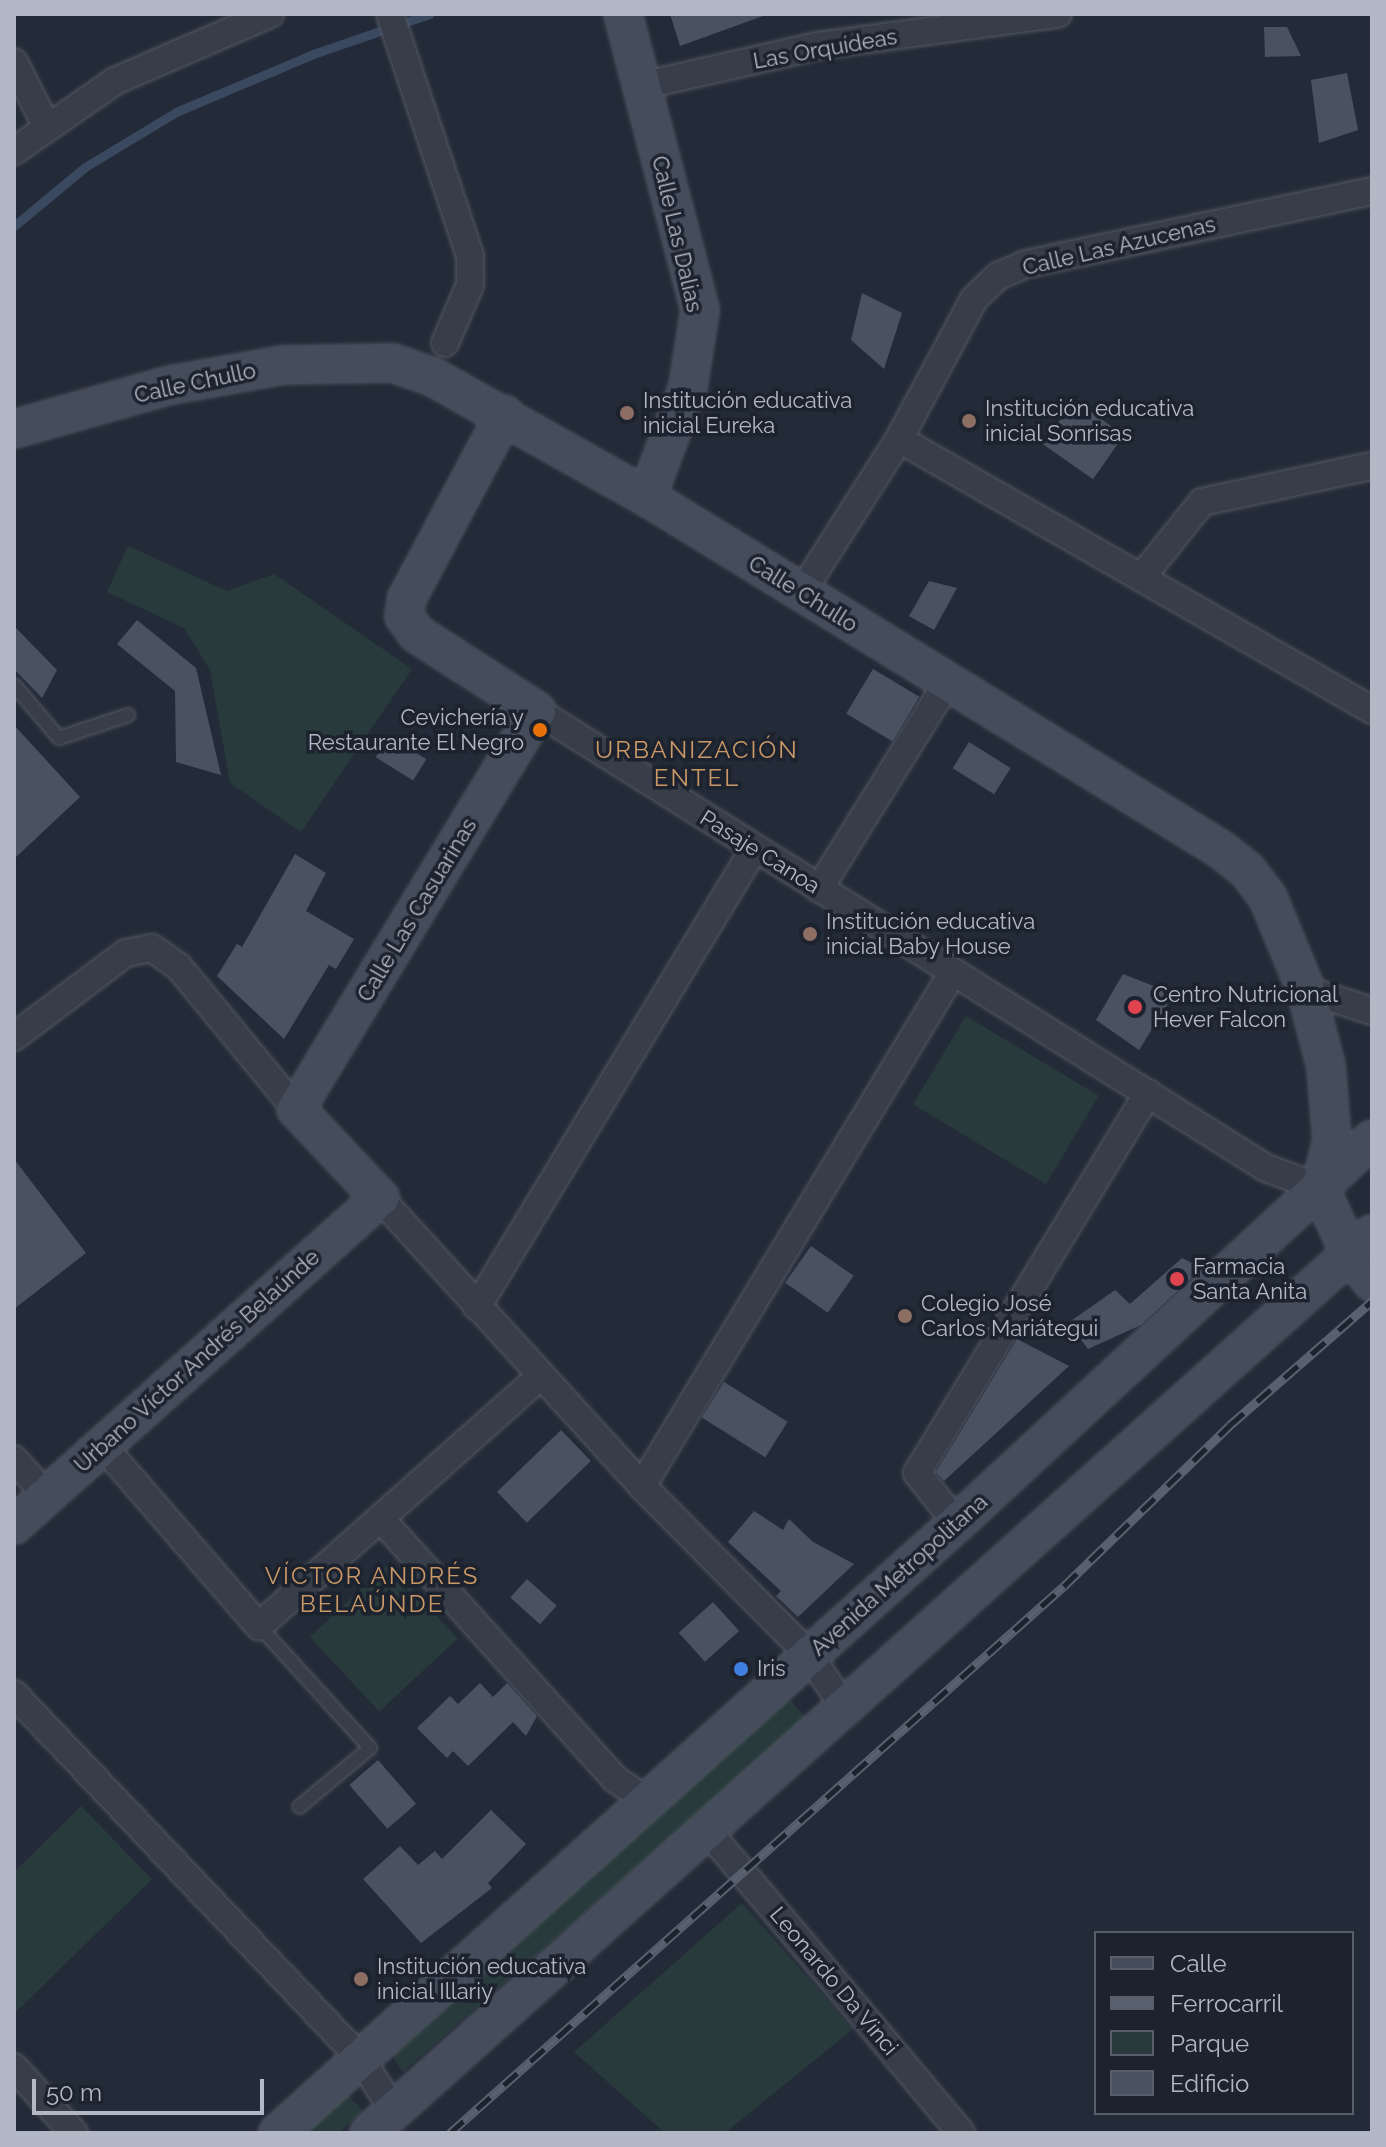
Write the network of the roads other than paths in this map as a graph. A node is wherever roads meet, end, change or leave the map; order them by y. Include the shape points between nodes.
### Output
1 (390, 14) edge
2 (623, 14) edge
3 (1058, 14) edge
4 (260, 16) edge
5 (14, 62) edge
6 (638, 79) junction
7 (46, 125) junction
8 (14, 151) edge
9 (1372, 191) edge
10 (445, 343) dead end
11 (505, 414) junction
12 (14, 429) edge
13 (899, 439) junction
14 (1372, 466) edge
15 (647, 497) junction
16 (1141, 578) junction
17 (801, 593) junction
18 (947, 683) junction
19 (14, 685) edge
20 (1372, 710) edge
21 (537, 711) junction
22 (128, 715) dead end
23 (754, 849) junction
24 (819, 889) junction
25 (953, 972) junction
26 (1306, 990) junction
27 (1372, 1011) edge
28 (14, 1037) edge
29 (1148, 1093) junction
30 (296, 1109) junction
31 (1372, 1139) edge
32 (1320, 1188) junction
33 (380, 1198) junction
34 (1361, 1244) edge
35 (1372, 1282) edge
36 (477, 1307) junction
37 (541, 1376) junction
38 (102, 1445) junction
39 (14, 1459) edge
40 (642, 1486) junction
41 (47, 1496) junction
42 (381, 1519) junction
43 (957, 1523) junction
44 (14, 1525) edge
45 (259, 1626) junction
46 (810, 1656) junction
47 (14, 1694) edge
48 (844, 1707) junction
49 (648, 1801) junction
50 (299, 1807) dead end
51 (707, 1830) junction
52 (361, 2059) junction
53 (14, 2067) edge
54 (381, 2122) edge
55 (74, 2133) edge
56 (278, 2133) edge
57 (961, 2133) edge

1 - 10 street via 470,256 470,285
2 - 6 street, Calle Las Dalias
3 - 6 street, Las Orquídeas via 817,46
4 - 7 street via 115,81
5 - 7 street
6 - 15 street, Calle Las Dalias via 700,310 688,387
7 - 8 street
9 - 13 street, Calle Las Azucenas via 1026,264 998,276 974,299
11 - 12 street, Calle Chullo via 433,377 393,363 351,360 283,365 171,385
11 - 15 street, Calle Chullo
11 - 21 street, Pasaje Canoa via 407,598 404,616 417,634
13 - 16 street
13 - 17 street, Calle Las Azucenas
14 - 16 street via 1202,502
15 - 17 street, Calle Chullo
16 - 20 street
17 - 18 street, Calle Chullo
18 - 24 street
18 - 26 street, Calle Chullo via 1247,870 1268,898
19 - 22 lane via 59,738
21 - 23 street, Pasaje Canoa
21 - 30 street, Calle Las Casuarinas
23 - 24 street, Pasaje Canoa
23 - 36 street
24 - 25 street, Pasaje Canoa
25 - 29 street, Pasaje Canoa
25 - 40 street
26 - 27 street
26 - 32 street, Calle Chullo via 1326,1066 1332,1141
28 - 30 street via 126,953 152,948 178,966
29 - 32 street, Pasaje Canoa via 1266,1168
29 - 43 street via 917,1473
30 - 33 street
31 - 32 street, Avenida Metropolitana
32 - 34 street
32 - 43 street, Avenida Metropolitana
33 - 36 street
33 - 38 street, Urbano Víctor Andrés Belaúnde
34 - 35 street
34 - 48 street
36 - 37 street
37 - 40 street
37 - 42 street
38 - 41 street, Urbano Víctor Andrés Belaúnde
38 - 45 street
39 - 41 street
40 - 46 street
41 - 44 street, Urbano Víctor Andrés Belaúnde
42 - 45 street
42 - 49 street via 615,1779
43 - 46 street, Avenida Metropolitana
45 - 50 lane via 370,1748
46 - 48 street
46 - 49 street, Avenida Metropolitana
47 - 52 street
48 - 51 street
49 - 52 street, Avenida Metropolitana
51 - 54 street
51 - 57 street, Leonardo Da Vinci
52 - 54 street
52 - 56 street, Avenida Metropolitana
53 - 55 street

